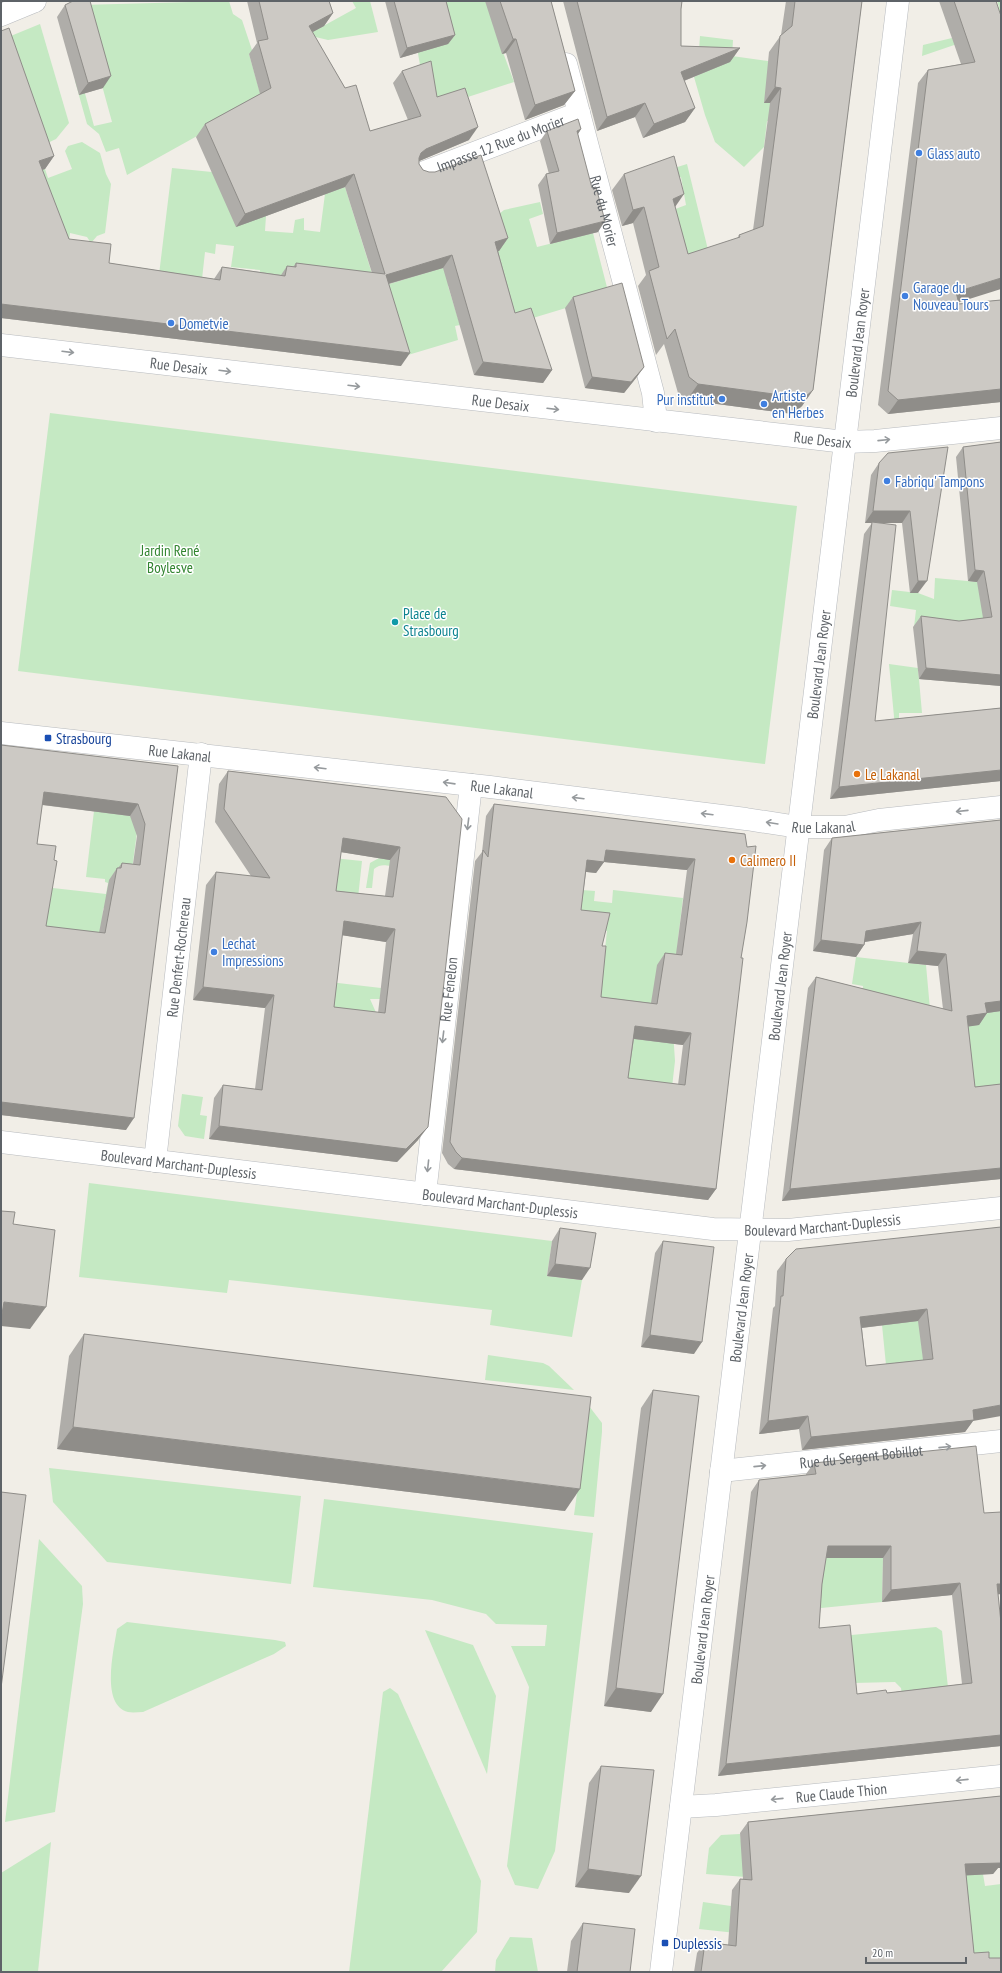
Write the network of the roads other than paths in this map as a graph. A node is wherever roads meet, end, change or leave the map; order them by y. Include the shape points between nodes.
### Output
1 (35, 1) edge
2 (898, 1) edge
3 (1, 15) edge
4 (562, 46) edge
5 (579, 113) junction
6 (422, 173) edge
7 (1, 345) edge
8 (656, 421) junction
9 (1001, 428) edge
10 (845, 442) junction
11 (1, 733) edge
12 (200, 754) junction
13 (472, 785) junction
14 (1001, 807) edge
15 (798, 827) junction
16 (1, 1142) edge
17 (155, 1161) junction
18 (425, 1194) junction
19 (1001, 1208) edge
20 (750, 1231) junction
21 (1001, 1441) edge
22 (721, 1471) junction
23 (1001, 1776) edge
24 (681, 1807) junction
25 (661, 1972) edge

1 - 3 street
2 - 10 street, Boulevard Jean Royer
4 - 5 street, Rue du Morier
5 - 6 street, Impasse 12 Rue du Morier
5 - 8 street, Rue du Morier via 653,393
7 -> 8 street, Rue Desaix
8 - 10 street, Rue Desaix
10 -> 9 street, Rue Desaix
10 - 15 street, Boulevard Jean Royer
11 - 12 street, Rue Lakanal
13 -> 12 street, Rue Lakanal
12 - 17 street, Rue Denfert-Rochereau
15 -> 13 street, Rue Lakanal
13 -> 18 street, Rue Fénelon
14 -> 15 street, Rue Lakanal via 879,820 845,827
15 - 20 street, Boulevard Jean Royer
16 - 17 street, Boulevard Marchant-Duplessis
17 - 18 street, Boulevard Marchant-Duplessis
18 - 20 street, Boulevard Marchant-Duplessis via 712,1229
19 - 20 street, Boulevard Marchant-Duplessis via 788,1230
20 - 22 street, Boulevard Jean Royer
22 -> 21 street, Rue du Sergent Bobillot
22 - 24 street, Boulevard Jean Royer
23 -> 24 street, Rue Claude Thion
24 - 25 street, Boulevard Jean Royer

